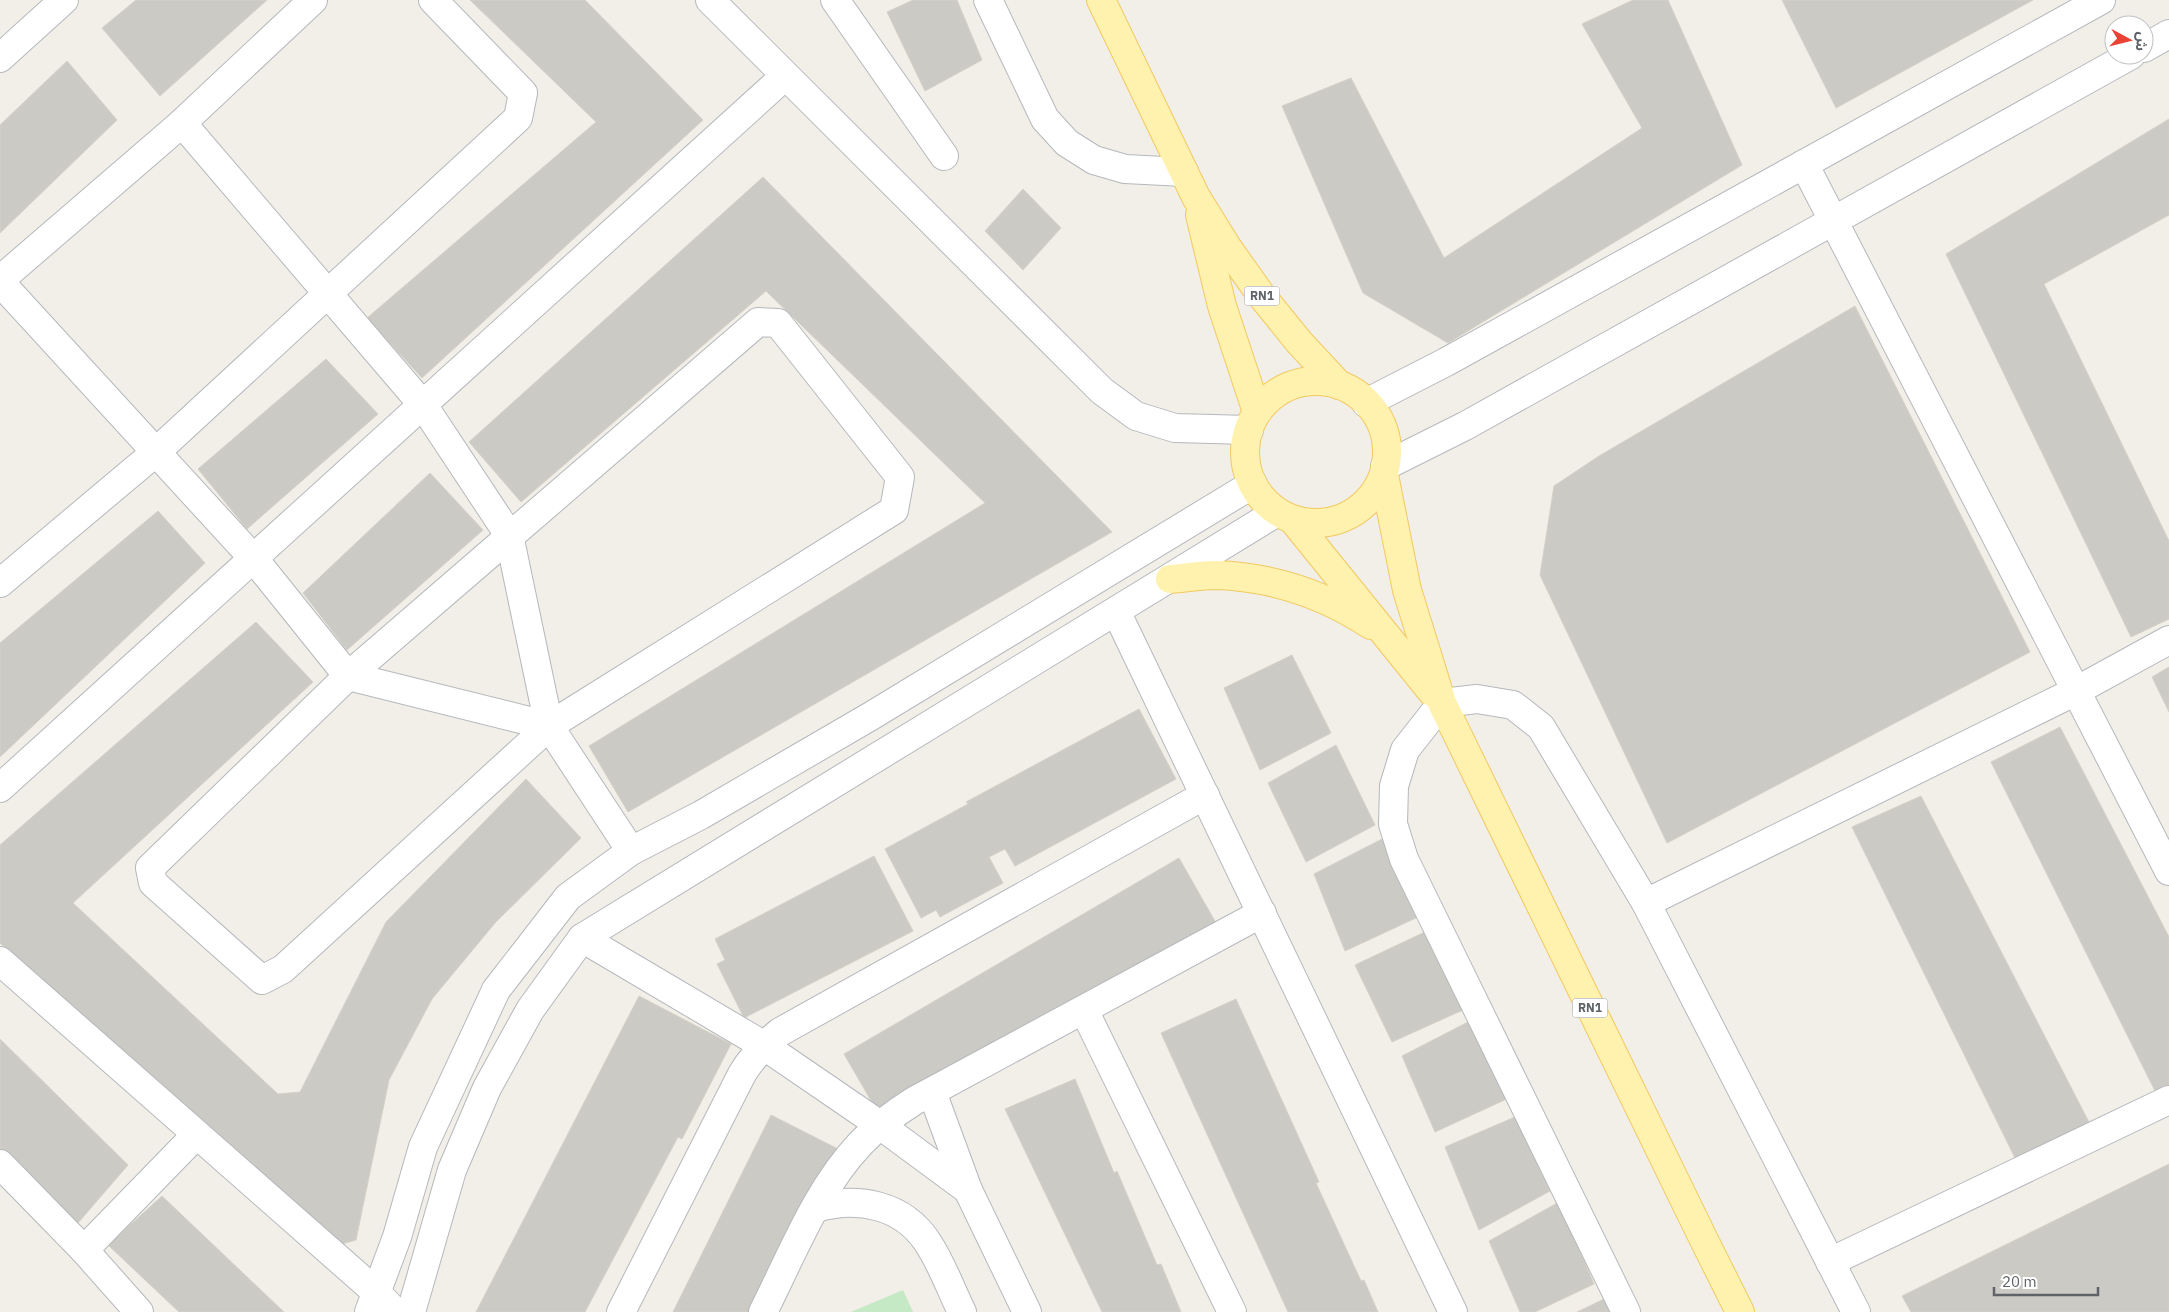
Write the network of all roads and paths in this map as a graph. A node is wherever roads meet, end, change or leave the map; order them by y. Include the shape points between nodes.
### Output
1 (64, 0) edge
2 (313, 0) edge
3 (433, 0) edge
4 (710, 0) edge
5 (835, 0) edge
6 (988, 0) edge
7 (1101, 0) edge
8 (2101, 0) edge
9 (2169, 34) edge
10 (2154, 42) edge
11 (0, 58) edge
12 (2113, 65) edge
13 (786, 76) junction
14 (182, 123) junction
15 (944, 156) dead end
16 (1804, 164) junction
17 (1184, 172) junction
18 (1196, 197) junction
19 (1833, 222) junction
20 (0, 281) edge
21 (328, 294) junction
22 (1339, 385) junction
23 (1366, 403) junction
24 (424, 405) junction
25 (1253, 421) junction
26 (156, 452) junction
27 (1384, 470) junction
28 (1253, 484) junction
29 (1285, 516) junction
30 (509, 535) junction
31 (254, 559) junction
32 (1170, 579) junction
33 (0, 583) edge
34 (1116, 610) junction
35 (1382, 632) junction
36 (2169, 640) edge
37 (348, 676) junction
38 (2076, 690) junction
39 (1442, 703) junction
40 (549, 726) junction
41 (0, 788) edge
42 (1205, 795) junction
43 (631, 851) junction
44 (2169, 871) edge
45 (1646, 903) junction
46 (1262, 913) junction
47 (582, 938) junction
48 (0, 961) edge
49 (1084, 1010) junction
50 (763, 1046) junction
51 (932, 1092) junction
52 (2169, 1100) edge
53 (880, 1125) junction
54 (196, 1135) junction
55 (0, 1164) edge
56 (968, 1190) junction
57 (816, 1208) junction
58 (84, 1250) junction
59 (1830, 1262) junction
60 (372, 1302) edge
61 (139, 1312) edge
62 (394, 1312) edge
63 (410, 1312) edge
64 (621, 1312) edge
65 (763, 1312) edge
66 (962, 1312) edge
67 (1027, 1312) edge
68 (1232, 1312) edge
69 (1453, 1312) edge
70 (1626, 1312) edge
71 (1740, 1312) edge
72 (1856, 1312) edge

1 - 11 street
2 - 14 street
3 - 21 street via 524,93 518,118
4 - 13 street
5 - 15 street
6 - 17 street via 1045,119 1067,143 1094,160 1125,169
7 - 17 main road, RN1
8 - 16 street
9 - 10 street
12 - 19 street
13 - 24 street
13 - 25 street via 1102,391 1136,416 1175,428
14 - 20 street
14 - 21 street
16 - 19 street
16 - 23 street
17 - 18 main road, RN1
18 - 22 main road, RN1 via 1261,296
18 - 25 main road, RN1
19 - 27 street
19 - 38 street
20 - 26 street
21 - 24 street
21 - 26 street
22 - 23 main road, RN1
22 - 25 main road, RN1 via 1321,381 1302,382 1285,389 1270,399
23 - 27 main road, RN1 via 1380,421 1386,438
24 - 30 street
24 - 31 street
25 - 28 main road, RN1 via 1246,448
26 - 31 street
26 - 33 street
27 - 29 main road via 1375,491 1348,516 1312,523
27 - 39 main road, RN1 via 1407,590
28 - 29 main road, RN1 via 1263,500
28 - 43 street via 871,716
29 - 32 street
29 - 35 main road, RN1 via 1365,607
30 - 37 street
30 - 40 street
30 - 40 street via 758,322 778,323 900,477 894,510
31 - 37 street
31 - 41 street
32 - 34 street
32 - 35 main road via 1215,575 1260,579 1303,590 1344,608
34 - 42 street
34 - 47 street
35 - 39 main road, RN1
36 - 38 street
37 - 40 street
37 - 40 street via 150,868 153,883 262,980 283,969
38 - 44 street
38 - 45 street
39 - 45 street via 1478,700 1513,705 1541,727
39 - 70 street via 1405,750 1394,786 1393,824 1404,859
39 - 71 main road, RN1
40 - 43 street
42 - 46 street
42 - 50 street via 780,1032
43 - 60 street via 568,897 496,990 422,1147 397,1237
45 - 59 street
46 - 49 street
46 - 69 street
47 - 50 street
47 - 63 street via 530,1010 487,1088 452,1170
48 - 54 street
49 - 51 street
49 - 68 street
50 - 53 street
50 - 64 street via 742,1074
51 - 53 street via 902,1108
51 - 56 street
52 - 59 street
53 - 56 street
53 - 57 street via 844,1163
54 - 58 street
54 - 60 street
55 - 58 street
56 - 67 street
57 - 65 street
57 - 66 street via 836,1202 856,1202 897,1214 928,1242
58 - 61 street
59 - 72 street
60 - 62 street

